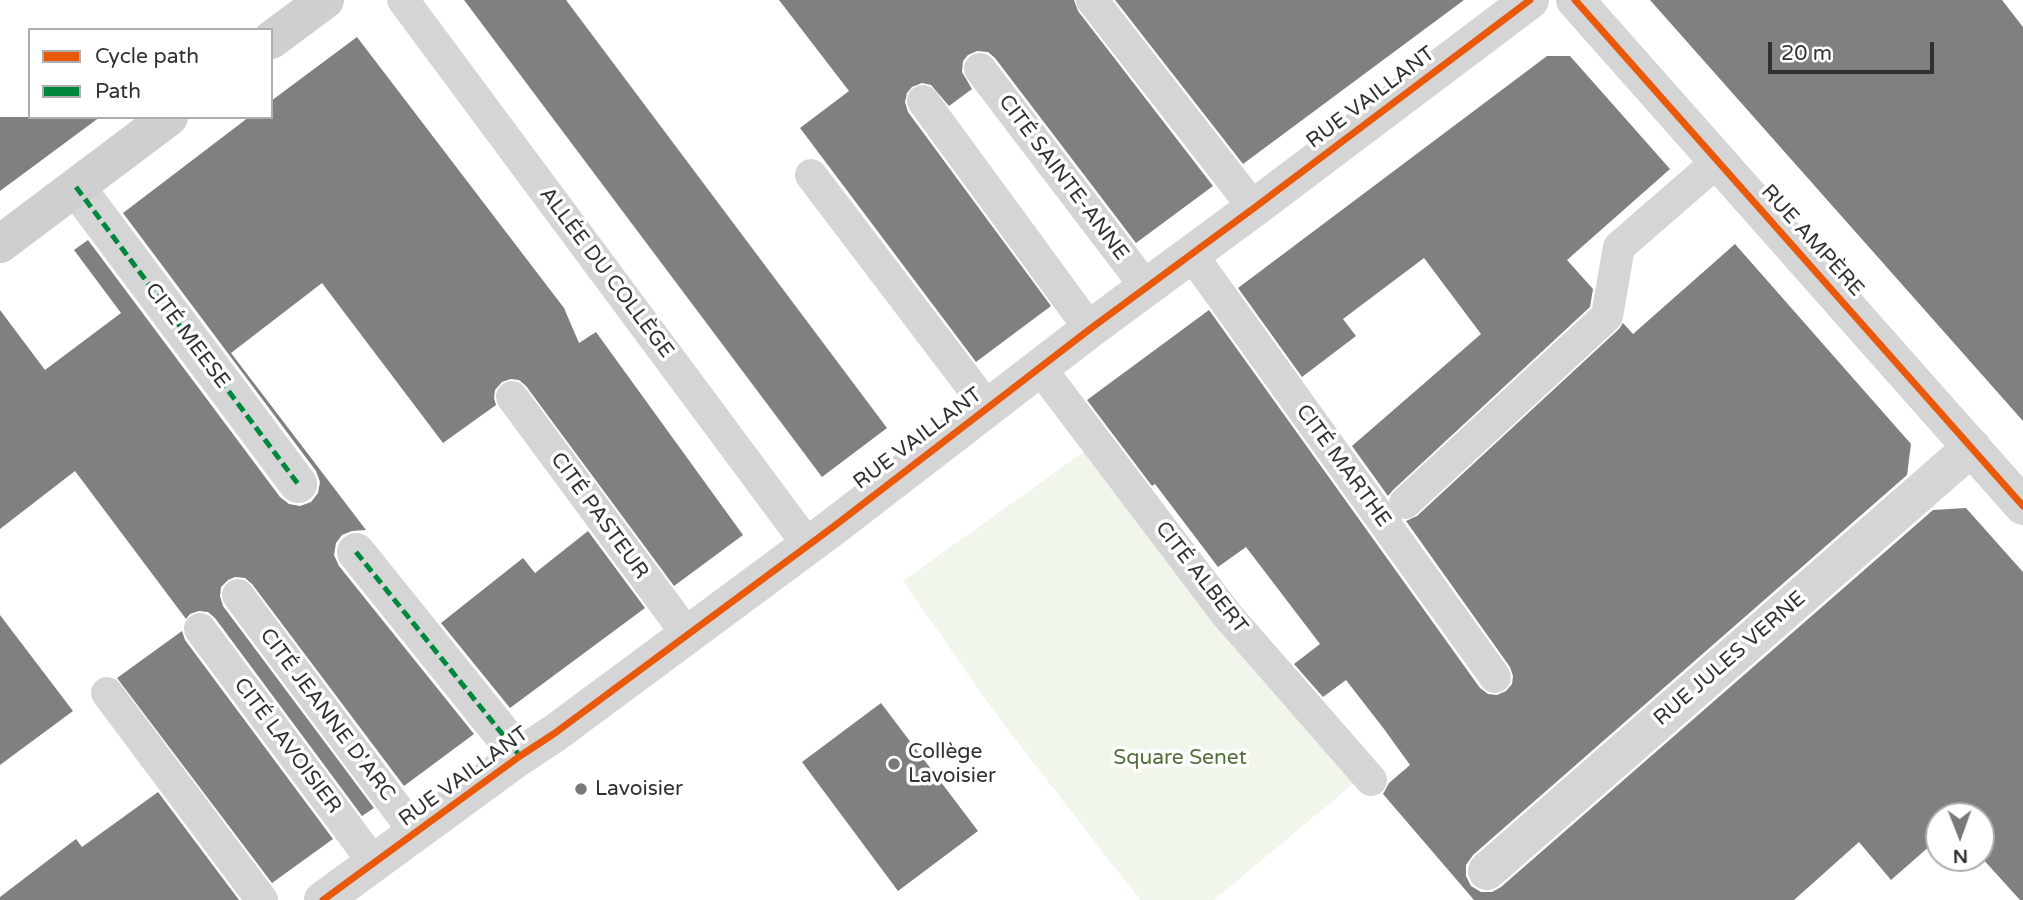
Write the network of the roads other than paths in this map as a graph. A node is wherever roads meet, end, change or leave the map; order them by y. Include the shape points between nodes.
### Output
1 (325, 0) edge
2 (403, 0) edge
3 (1092, 0) edge
4 (1530, 0) edge
5 (1575, 0) edge
6 (273, 39) edge
7 (980, 69) dead end
8 (923, 101) dead end
9 (166, 119) edge
10 (1718, 161) junction
11 (811, 175) dead end
12 (76, 187) junction
13 (1254, 208) junction
14 (0, 244) edge
15 (1192, 255) junction
16 (1146, 287) junction
17 (1090, 329) junction
18 (1040, 368) junction
19 (512, 397) dead end
20 (988, 408) junction
21 (1972, 447) junction
22 (298, 484) dead end
23 (1405, 503) dead end
24 (2023, 506) edge
25 (808, 545) junction
26 (356, 552) dead end
27 (238, 595) dead end
28 (200, 629) dead end
29 (687, 634) junction
30 (1495, 677) dead end
31 (107, 694) dead end
32 (520, 755) junction
33 (1371, 780) dead end
34 (416, 834) junction
35 (374, 863) junction
36 (1488, 871) dead end
37 (262, 900) edge
38 (323, 900) edge

1 - 6 street
2 - 25 lane, ALLÉE DU COLLÈGE
3 - 13 lane
4 - 13 street, RUE VAILLANT
5 - 10 street, RUE AMPÈRE
7 - 16 lane, CITÉ SAINTE-ANNE
8 - 17 lane
9 - 12 street
10 - 21 street, RUE AMPÈRE
10 - 23 lane via 1619,247 1607,316
11 - 20 lane
12 - 14 street
12 - 22 street, CITÉ MEESE
13 - 15 street, RUE VAILLANT
15 - 16 street, RUE VAILLANT
15 - 30 lane, CITÉ MARTHE
16 - 17 street, RUE VAILLANT
17 - 18 street, RUE VAILLANT
18 - 20 street, RUE VAILLANT
18 - 33 lane, CITÉ ALBERT via 1227,615
19 - 29 lane, CITÉ PASTEUR
20 - 25 street, RUE VAILLANT
21 - 24 street, RUE AMPÈRE
21 - 36 street, RUE JULES VERNE
25 - 29 street, RUE VAILLANT
26 - 32 street
27 - 34 lane, CITÉ JEANNE D'ARC
28 - 35 lane, CITÉ LAVOISIER
29 - 32 street, RUE VAILLANT
31 - 37 lane
32 - 34 street, RUE VAILLANT
34 - 35 street, RUE VAILLANT
35 - 38 street, RUE VAILLANT

